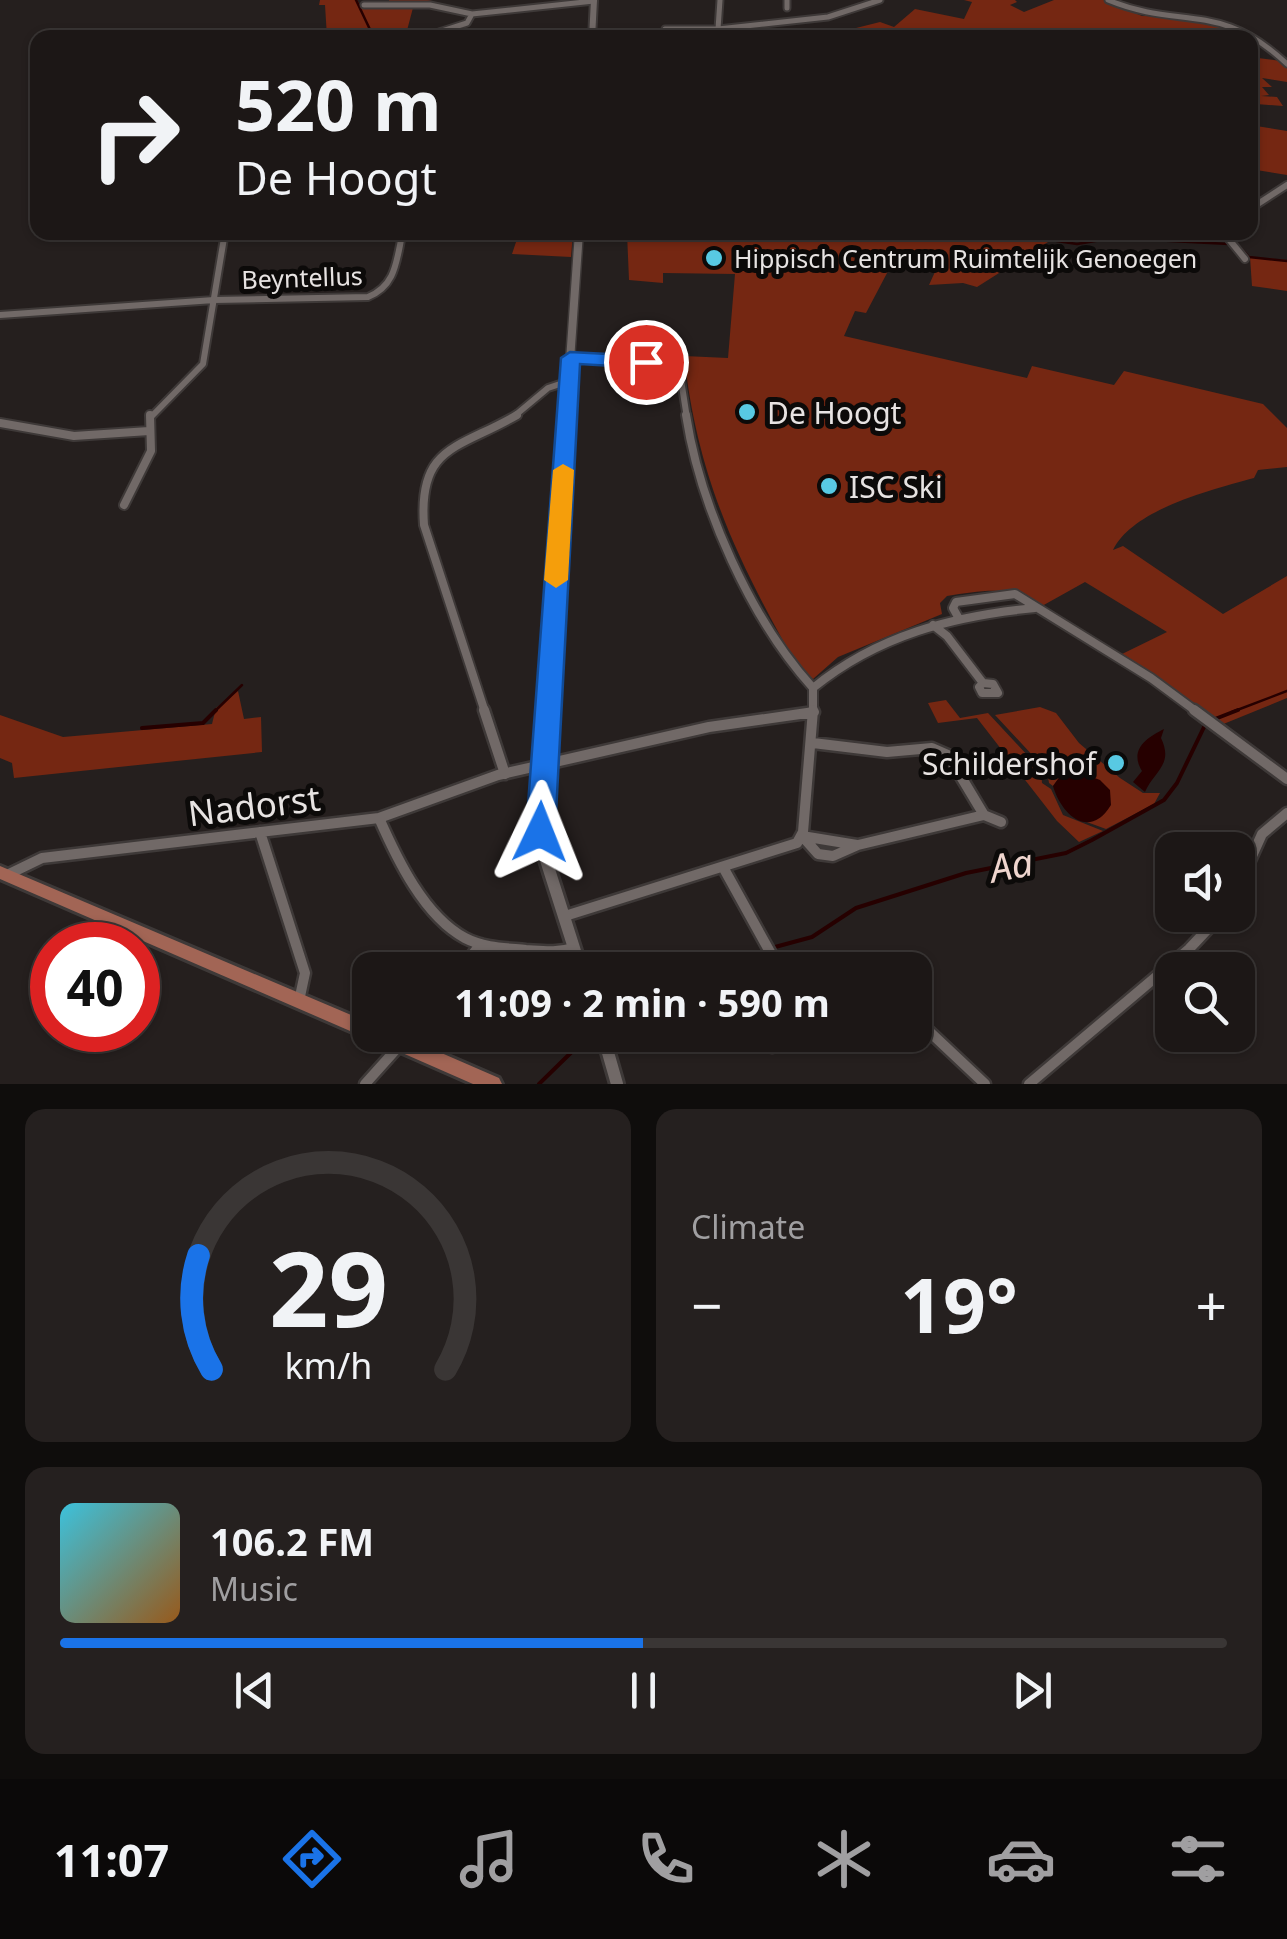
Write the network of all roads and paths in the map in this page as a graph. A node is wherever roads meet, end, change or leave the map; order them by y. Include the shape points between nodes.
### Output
1 (720, 0) edge
2 (788, 0) edge
3 (880, 0) edge
4 (1108, 0) edge
5 (594, 1) edge
6 (364, 5) dead end
7 (788, 8) dead end
8 (472, 14) junction
9 (718, 28) junction
10 (665, 29) dead end
11 (445, 30) edge
12 (592, 30) edge
13 (1239, 30) edge
14 (1258, 41) edge
15 (1284, 55) edge
16 (1287, 64) edge
17 (1287, 185) edge
18 (1258, 204) edge
19 (225, 240) edge
20 (401, 240) edge
21 (578, 240) edge
22 (1229, 240) edge
23 (1245, 260) dead end
24 (214, 300) junction
25 (0, 315) edge
26 (570, 358) junction
27 (569, 381) junction
28 (0, 424) edge
29 (149, 431) junction
30 (124, 505) dead end
31 (1036, 608) junction
32 (958, 617) junction
33 (932, 625) junction
34 (984, 683) dead end
35 (813, 688) junction
36 (814, 712) junction
37 (813, 743) junction
38 (544, 765) junction
39 (506, 774) junction
40 (1287, 779) edge
41 (1287, 812) edge
42 (984, 815) junction
43 (380, 818) junction
44 (1001, 822) dead end
45 (260, 832) junction
46 (802, 836) junction
47 (858, 845) junction
48 (1255, 849) edge
49 (723, 866) junction
50 (4, 874) edge
51 (565, 916) junction
52 (1206, 932) edge
53 (481, 944) junction
54 (574, 948) junction
55 (475, 952) edge
56 (575, 952) edge
57 (770, 952) edge
58 (299, 1001) junction
59 (352, 1023) edge
60 (932, 1034) edge
61 (394, 1052) edge
62 (429, 1052) edge
63 (609, 1052) edge
64 (365, 1084) edge
65 (493, 1084) edge
66 (618, 1084) edge
67 (985, 1084) edge
68 (1029, 1084) edge

1 - 9 street
2 - 7 street
3 - 9 street via 828,17
4 - 13 street via 1138,12 1214,16
5 - 8 street
5 - 12 street
6 - 8 street via 430,5
8 - 11 street
9 - 10 street
14 - 15 street
15 - 16 street
17 - 18 street
19 - 24 street
20 - 24 street, Beyntellus via 393,279 373,296
21 - 26 street
22 - 23 street
24 - 25 street, Beyntellus
24 - 29 street via 203,364 150,415
26 - 27 street
26 - 35 street via 678,367 688,432 717,520 776,642
27 - 38 street
27 - 39 street via 550,384 516,416 446,451 421,490 424,525
28 - 29 street via 59,438
29 - 30 street via 151,451
31 - 32 street
31 - 32 street via 1016,594 956,602
31 - 40 street via 1151,678
32 - 33 street
33 - 34 street
33 - 35 street via 846,660
35 - 36 street
36 - 37 street
36 - 38 street, Nadorst via 709,727
37 - 42 street via 887,752 939,749
37 - 46 street
38 - 39 street, Nadorst
38 - 51 street via 540,832
39 - 43 street, Nadorst
41 - 48 street
42 - 44 street
42 - 47 street
43 - 45 street, Nadorst
43 - 53 street via 446,926
45 - 50 street, Nadorst via 42,858
45 - 58 street via 305,973
46 - 47 street
46 - 47 street via 822,856
46 - 49 street
49 - 51 street
49 - 57 street
50 - 58 main road
51 - 54 street
52 - 68 street
53 - 54 street via 557,953
53 - 55 street
54 - 56 street
58 - 59 main road
60 - 67 street
61 - 64 street
62 - 65 main road
63 - 66 street

